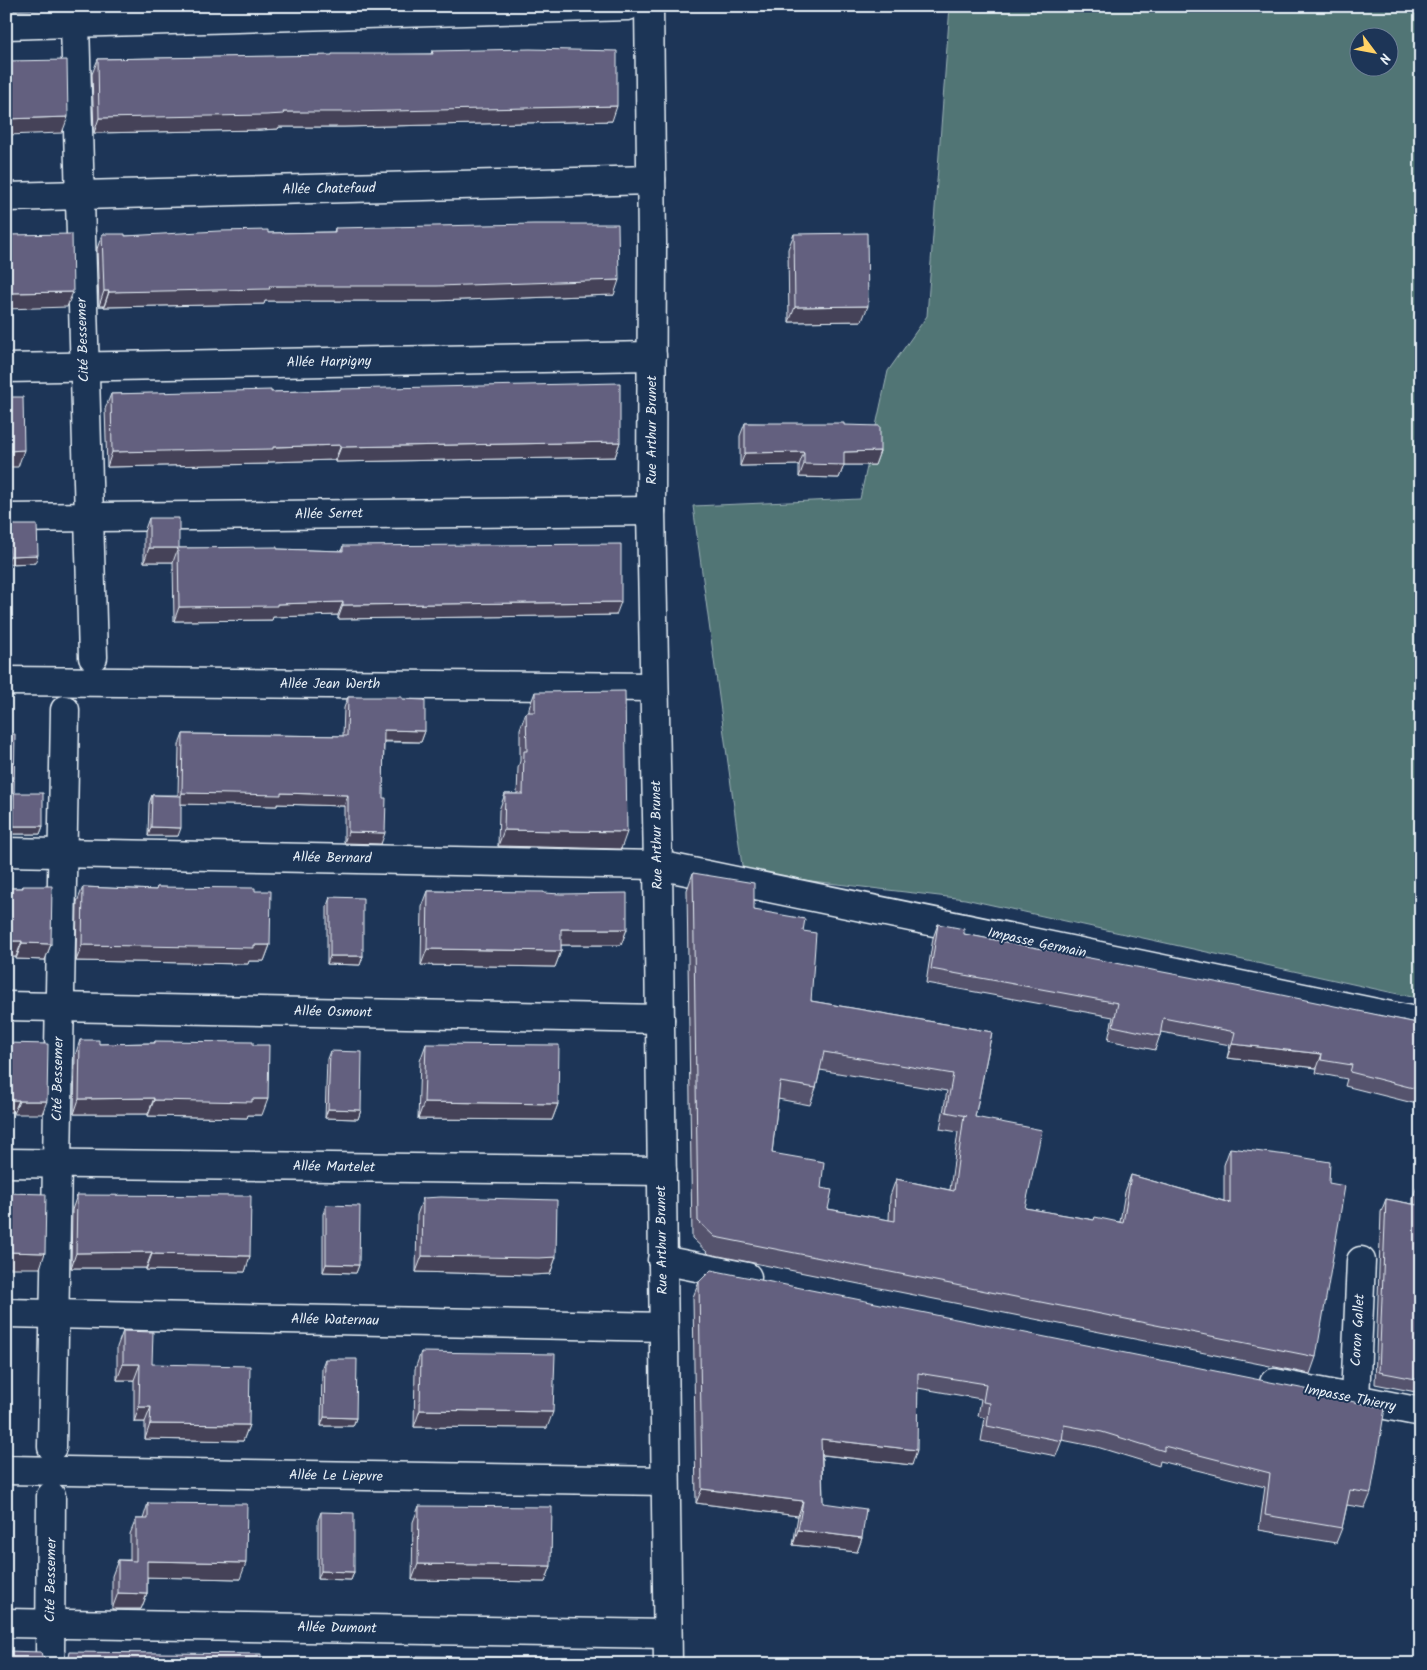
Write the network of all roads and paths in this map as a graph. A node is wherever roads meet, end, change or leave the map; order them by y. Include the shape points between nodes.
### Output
1 (628, 6) edge
2 (649, 6) edge
3 (75, 24) junction
4 (6, 25) edge
5 (651, 180) junction
6 (80, 195) junction
7 (6, 197) edge
8 (652, 356) junction
9 (84, 366) junction
10 (6, 368) edge
11 (651, 511) junction
12 (89, 517) junction
13 (6, 518) edge
14 (93, 657) dead end
15 (6, 682) edge
16 (654, 687) junction
17 (65, 710) dead end
18 (6, 852) edge
19 (62, 852) junction
20 (658, 865) junction
21 (6, 1006) edge
22 (60, 1006) junction
23 (660, 1019) junction
24 (1415, 1021) edge
25 (6, 1163) edge
26 (57, 1163) junction
27 (662, 1172) junction
28 (662, 1260) junction
29 (1361, 1261) dead end
30 (770, 1282) edge
31 (6, 1313) edge
32 (55, 1314) junction
33 (664, 1327) junction
34 (1248, 1378) edge
35 (1355, 1399) junction
36 (1421, 1412) edge
37 (52, 1447) dead end
38 (6, 1470) edge
39 (665, 1481) junction
40 (51, 1496) dead end
41 (6, 1623) edge
42 (50, 1623) junction
43 (667, 1634) junction
44 (50, 1664) edge
45 (668, 1664) edge

1 - 3 street
2 - 5 street, Rue Arthur Brunet
3 - 4 street
3 - 6 street, Cité Bessemer
5 - 6 street, Allée Chatefaud
5 - 8 street, Rue Arthur Brunet
6 - 7 street, Allée Chatefaud
6 - 9 street, Cité Bessemer
8 - 9 street, Allée Harpigny
8 - 11 street, Rue Arthur Brunet
9 - 10 street, Allée Harpigny
9 - 12 street, Cité Bessemer
11 - 12 street, Allée Serret
11 - 16 street, Rue Arthur Brunet
12 - 13 street, Allée Serret
12 - 14 street, Cité Bessemer
15 - 16 street, Allée Jean Werth
16 - 20 street, Rue Arthur Brunet
17 - 19 street, Cité Bessemer
18 - 19 street, Allée Bernard
19 - 20 street, Allée Bernard
19 - 22 street, Cité Bessemer
20 - 23 street, Rue Arthur Brunet
20 - 24 street, Impasse Germain
21 - 22 street, Allée Osmont
22 - 23 street, Allée Osmont
22 - 26 street, Cité Bessemer
23 - 27 street, Rue Arthur Brunet
25 - 26 street, Allée Martelet
26 - 27 street, Allée Martelet
26 - 32 street, Cité Bessemer
27 - 28 street, Rue Arthur Brunet
28 - 30 street
28 - 33 street, Rue Arthur Brunet
29 - 35 street, Coron Gallet
31 - 32 street, Allée Waternau
32 - 33 street, Allée Waternau
32 - 37 street, Cité Bessemer
33 - 39 street, Rue Arthur Brunet
34 - 35 street, Impasse Thierry
35 - 36 street, Impasse Thierry
38 - 39 street, Allée Le Liepvre
39 - 43 street, Rue Arthur Brunet
40 - 42 street, Cité Bessemer
41 - 42 street, Allée Dumont
42 - 43 street, Allée Dumont
42 - 44 street, Cité Bessemer
43 - 45 street, Rue Arthur Brunet

